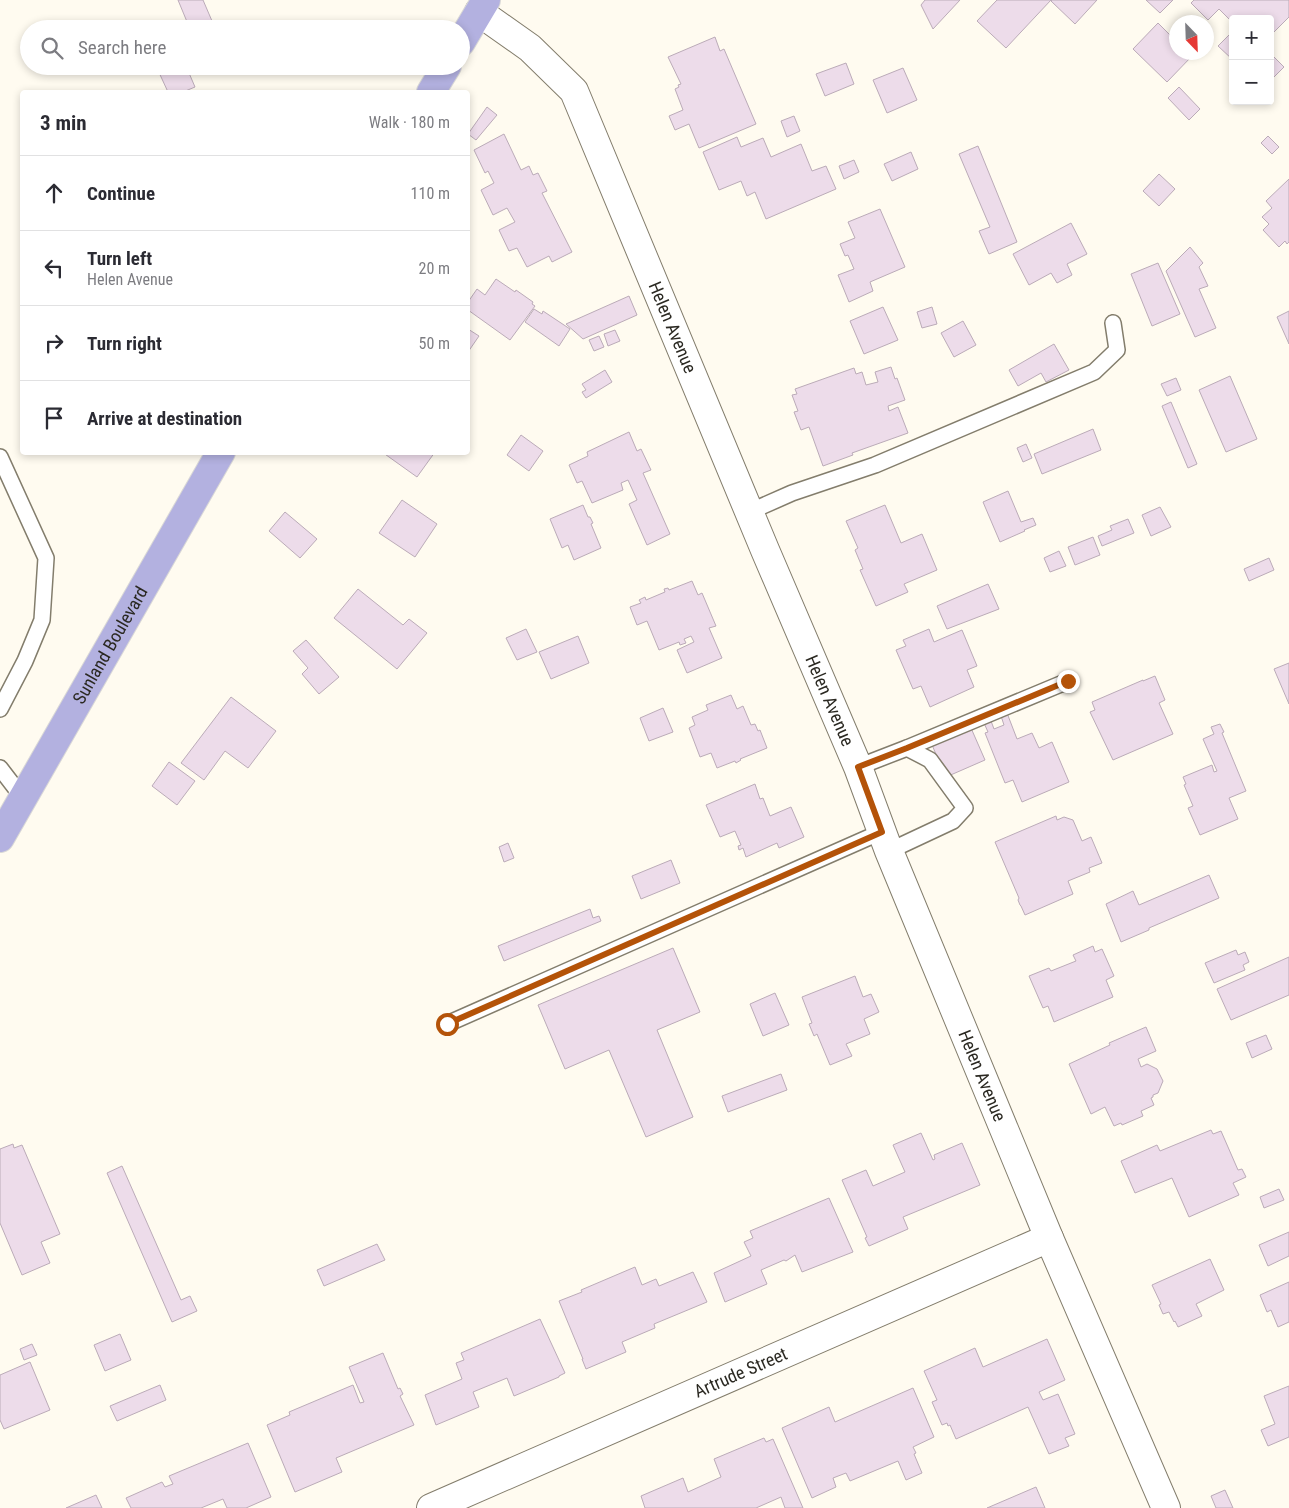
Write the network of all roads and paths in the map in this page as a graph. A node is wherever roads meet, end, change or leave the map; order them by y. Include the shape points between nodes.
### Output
1 (483, 6) edge
2 (470, 27) edge
3 (441, 75) edge
4 (432, 90) edge
5 (1112, 323) dead end
6 (219, 455) edge
7 (0, 457) edge
8 (749, 512) junction
9 (1068, 681) dead end
10 (0, 709) edge
11 (907, 748) junction
12 (858, 767) junction
13 (0, 768) edge
14 (23, 798) junction
15 (0, 838) edge
16 (885, 841) junction
17 (447, 1024) dead end
18 (1049, 1238) junction
19 (431, 1508) edge
20 (1166, 1508) edge

1 - 2 main road
1 - 8 street, Helen Avenue via 574,92
3 - 4 main road
5 - 8 lane via 1117,350 1094,372 875,464
6 - 14 main road, Sunland Boulevard
7 - 10 lane via 46,558 42,620
8 - 12 street, Helen Avenue
9 - 11 lane
11 - 12 lane
11 - 16 lane via 930,760 966,808 953,821
12 - 16 street, Helen Avenue
13 - 14 lane
14 - 15 main road, Sunland Boulevard
16 - 17 lane
16 - 18 street, Helen Avenue
18 - 19 street, Artrude Street
18 - 20 street, Helen Avenue

